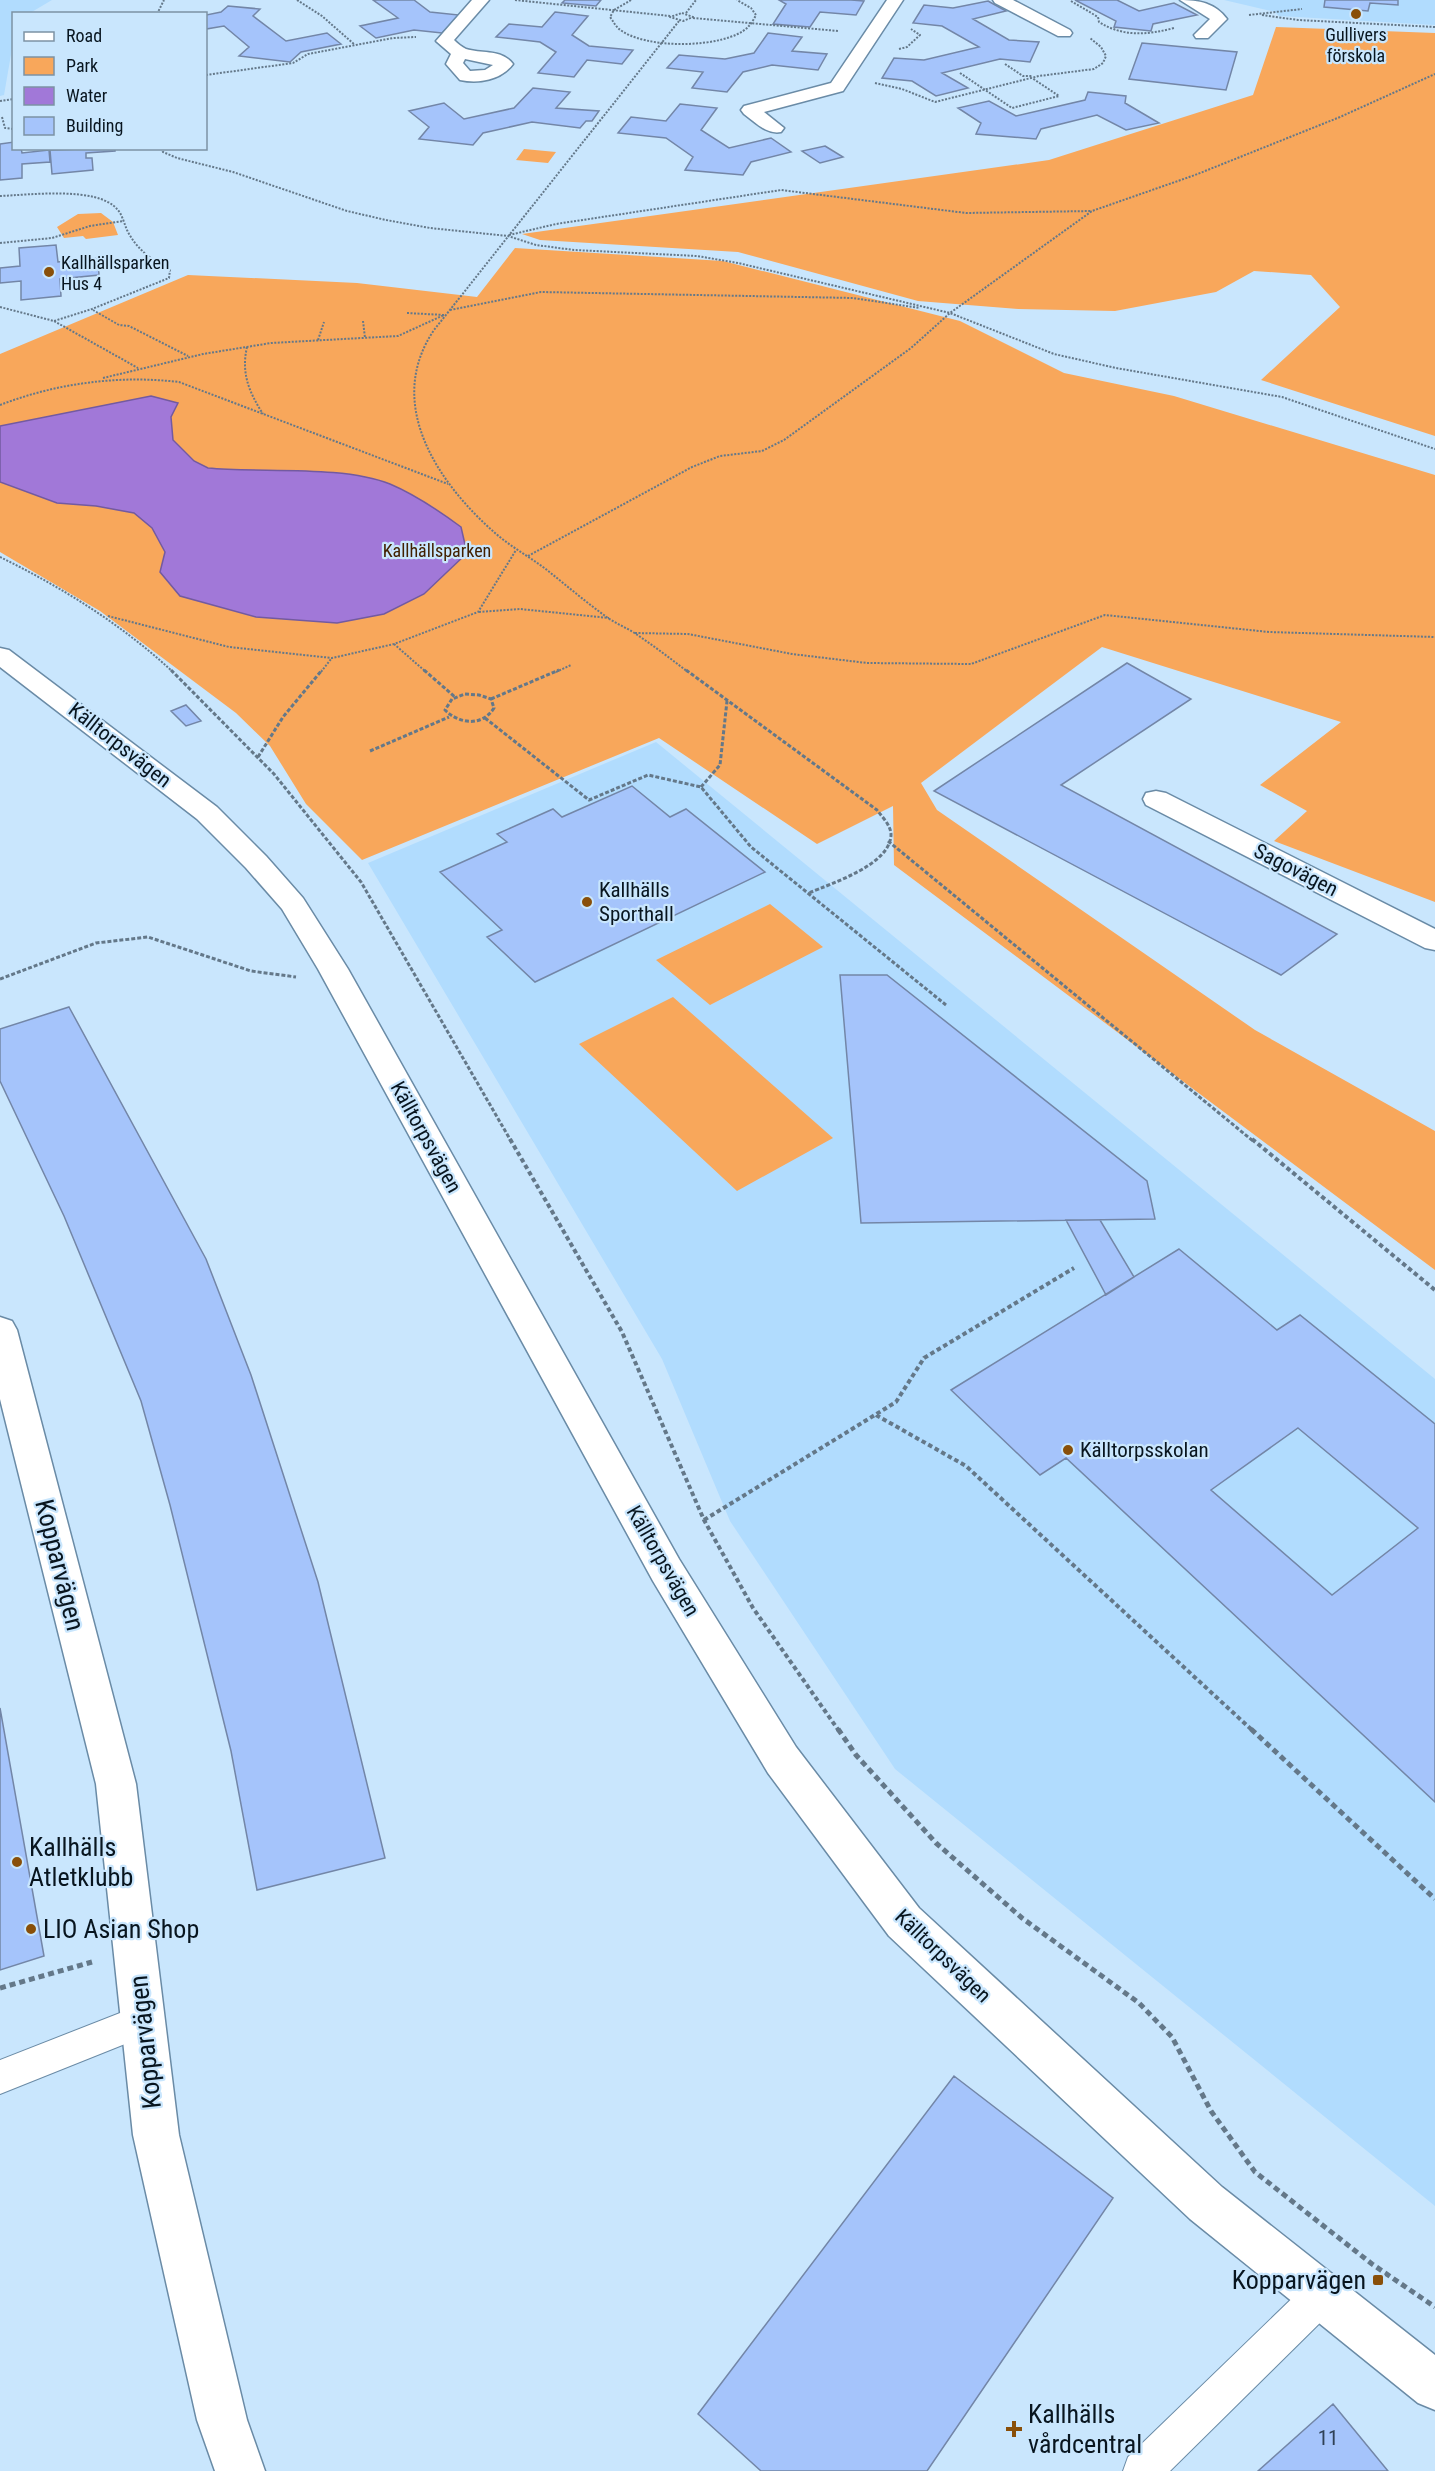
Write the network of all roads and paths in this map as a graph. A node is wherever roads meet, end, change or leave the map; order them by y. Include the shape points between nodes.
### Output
1 (297, 0) edge
2 (481, 0) edge
3 (515, 0) edge
4 (631, 0) edge
5 (696, 0) edge
6 (737, 0) edge
7 (895, 0) edge
8 (1001, 0) edge
9 (1188, 0) edge
10 (1302, 9) dead end
11 (614, 10) junction
12 (1019, 10) junction
13 (1245, 11) dead end
14 (686, 13) junction
15 (1254, 14) junction
16 (670, 16) junction
17 (693, 18) junction
18 (1219, 19) junction
19 (679, 21) junction
20 (754, 24) junction
21 (906, 25) dead end
22 (1435, 27) edge
23 (1064, 33) dead end
24 (872, 35) junction
25 (1202, 35) dead end
26 (447, 37) junction
27 (1086, 38) dead end
28 (663, 43) junction
29 (355, 45) junction
30 (891, 50) dead end
31 (460, 53) junction
32 (1005, 64) dead end
33 (960, 73) dead end
34 (1435, 74) edge
35 (207, 75) edge
36 (466, 76) junction
37 (1039, 76) junction
38 (1032, 78) junction
39 (448, 83) dead end
40 (872, 83) dead end
41 (984, 89) junction
42 (2, 117) dead end
43 (775, 128) dead end
44 (12, 129) edge
45 (162, 150) edge
46 (0, 196) edge
47 (1092, 211) junction
48 (123, 221) junction
49 (508, 236) junction
50 (0, 243) edge
51 (0, 307) edge
52 (92, 309) junction
53 (449, 310) junction
54 (407, 313) dead end
55 (950, 313) junction
56 (444, 315) junction
57 (54, 321) junction
58 (363, 321) dead end
59 (324, 322) dead end
60 (365, 338) junction
61 (318, 340) junction
62 (247, 347) junction
63 (188, 357) junction
64 (139, 368) junction
65 (97, 380) junction
66 (0, 405) edge
67 (263, 414) junction
68 (1435, 449) edge
69 (448, 484) junction
70 (516, 550) junction
71 (528, 556) junction
72 (0, 557) edge
73 (478, 612) junction
74 (104, 615) junction
75 (609, 618) junction
76 (635, 633) junction
77 (1435, 637) edge
78 (394, 644) junction
79 (0, 655) edge
80 (332, 658) junction
81 (571, 665) dead end
82 (455, 697) junction
83 (491, 699) junction
84 (727, 700) junction
85 (449, 717) junction
86 (485, 718) junction
87 (370, 751) dead end
88 (258, 757) junction
89 (701, 787) junction
90 (1156, 800) dead end
91 (888, 841) junction
92 (809, 893) junction
93 (1435, 941) edge
94 (299, 976) dead end
95 (0, 979) edge
96 (946, 1005) dead end
97 (1074, 1268) dead end
98 (1435, 1290) edge
99 (0, 1330) edge
100 (876, 1415) junction
101 (704, 1520) junction
102 (1435, 1899) edge
103 (135, 1950) junction
104 (0, 1988) edge
105 (143, 2020) junction
106 (0, 2077) edge
107 (1321, 2296) junction
108 (1435, 2307) edge
109 (1435, 2386) edge
110 (240, 2471) edge
111 (1142, 2471) edge

1 - 29 path via 322,15
2 - 26 street
3 - 11 path
4 - 11 path
5 - 14 path
6 - 20 path via 756,15
7 - 24 street
8 - 12 street
9 - 18 street
10 - 15 path
11 - 16 path
11 - 28 path via 610,17 619,30
12 - 18 path via 1068,0 1088,9 1099,22 1118,32 1138,35
12 - 23 street
13 - 15 path
14 - 16 path
14 - 17 path
15 - 18 path
15 - 22 path
16 - 19 path
17 - 19 path
17 - 20 path
18 - 25 street
19 - 28 path
20 - 24 path
20 - 28 path via 730,38
21 - 30 path via 920,35 907,47
24 - 43 street via 837,87 791,99 750,98
26 - 29 path via 393,38
26 - 31 street via 444,42
27 - 37 path via 1094,39 1101,47 1106,56 1102,63 1094,69
28 - 49 path
29 - 35 path via 308,54 292,63
31 - 36 street via 454,64
31 - 36 street via 505,64 489,75
32 - 37 path via 1023,76
33 - 41 path
34 - 47 path via 1195,175
36 - 39 street
37 - 38 path
38 - 41 path
38 - 41 path via 1059,96 1012,108
40 - 41 path via 935,102
42 - 44 path via 5,128
45 - 49 path via 347,211 430,228
46 - 48 path via 90,197 117,208
47 - 49 path via 966,213 781,190 556,224
47 - 55 path
48 - 50 path via 52,238
48 - 52 path via 140,250 171,274 153,286
49 - 53 path
49 - 55 path via 574,250 697,256 738,263
51 - 57 path
52 - 57 path
52 - 63 path
53 - 55 path via 541,292 631,292 853,298
53 - 56 path
54 - 56 path
55 - 68 path via 1054,354 1282,397
55 - 71 path via 911,348 784,440 762,451 720,456 692,467
56 - 60 path via 398,336
56 - 69 path via 425,345 416,369 414,398 418,431
57 - 64 path
58 - 60 path
59 - 61 path
60 - 61 path
61 - 62 path
62 - 63 path
62 - 67 path via 243,371
63 - 64 path
64 - 65 path
65 - 66 path
65 - 67 path via 178,382
67 - 69 path
69 - 70 path
70 - 71 path
70 - 73 path
71 - 75 path
72 - 74 path
73 - 75 path via 520,609
73 - 78 path
74 - 80 path via 229,647
74 - 88 path via 171,670
75 - 76 path
76 - 77 path via 688,634 792,654 867,663 971,664 1106,615 1269,632
76 - 84 path
78 - 80 path
78 - 82 path
79 - 107 street, Källtorpsvägen via 207,813 293,904 333,969 672,1580 782,1760 904,1922 1206,2203
80 - 88 path via 283,717
81 - 83 path
82 - 83 path via 478,694
82 - 85 path via 446,705
83 - 86 path via 494,708
84 - 89 path via 720,765
84 - 91 path via 877,810 888,823
85 - 86 path via 465,722
85 - 87 path
86 - 89 path via 589,800 648,775
88 - 101 path via 362,882 622,1332
89 - 92 path via 751,847
90 - 93 street, Sagovägen
91 - 92 path via 881,856 861,870
91 - 98 path
92 - 96 path
94 - 95 path via 251,971 148,937 96,943
97 - 100 path via 924,1358 896,1402
99 - 103 street, Kopparvägen via 116,1784
100 - 101 path
100 - 102 path via 966,1466
101 - 108 path via 753,1608 856,1755 936,1843 1022,1918 1139,2002 1172,2037 1211,2111 1255,2172 1372,2264
103 - 104 path
103 - 105 street, Kopparvägen
105 - 106 lane
105 - 110 street, Kopparvägen via 156,2134 222,2420
107 - 109 street, Källtorpsvägen
107 - 111 lane

